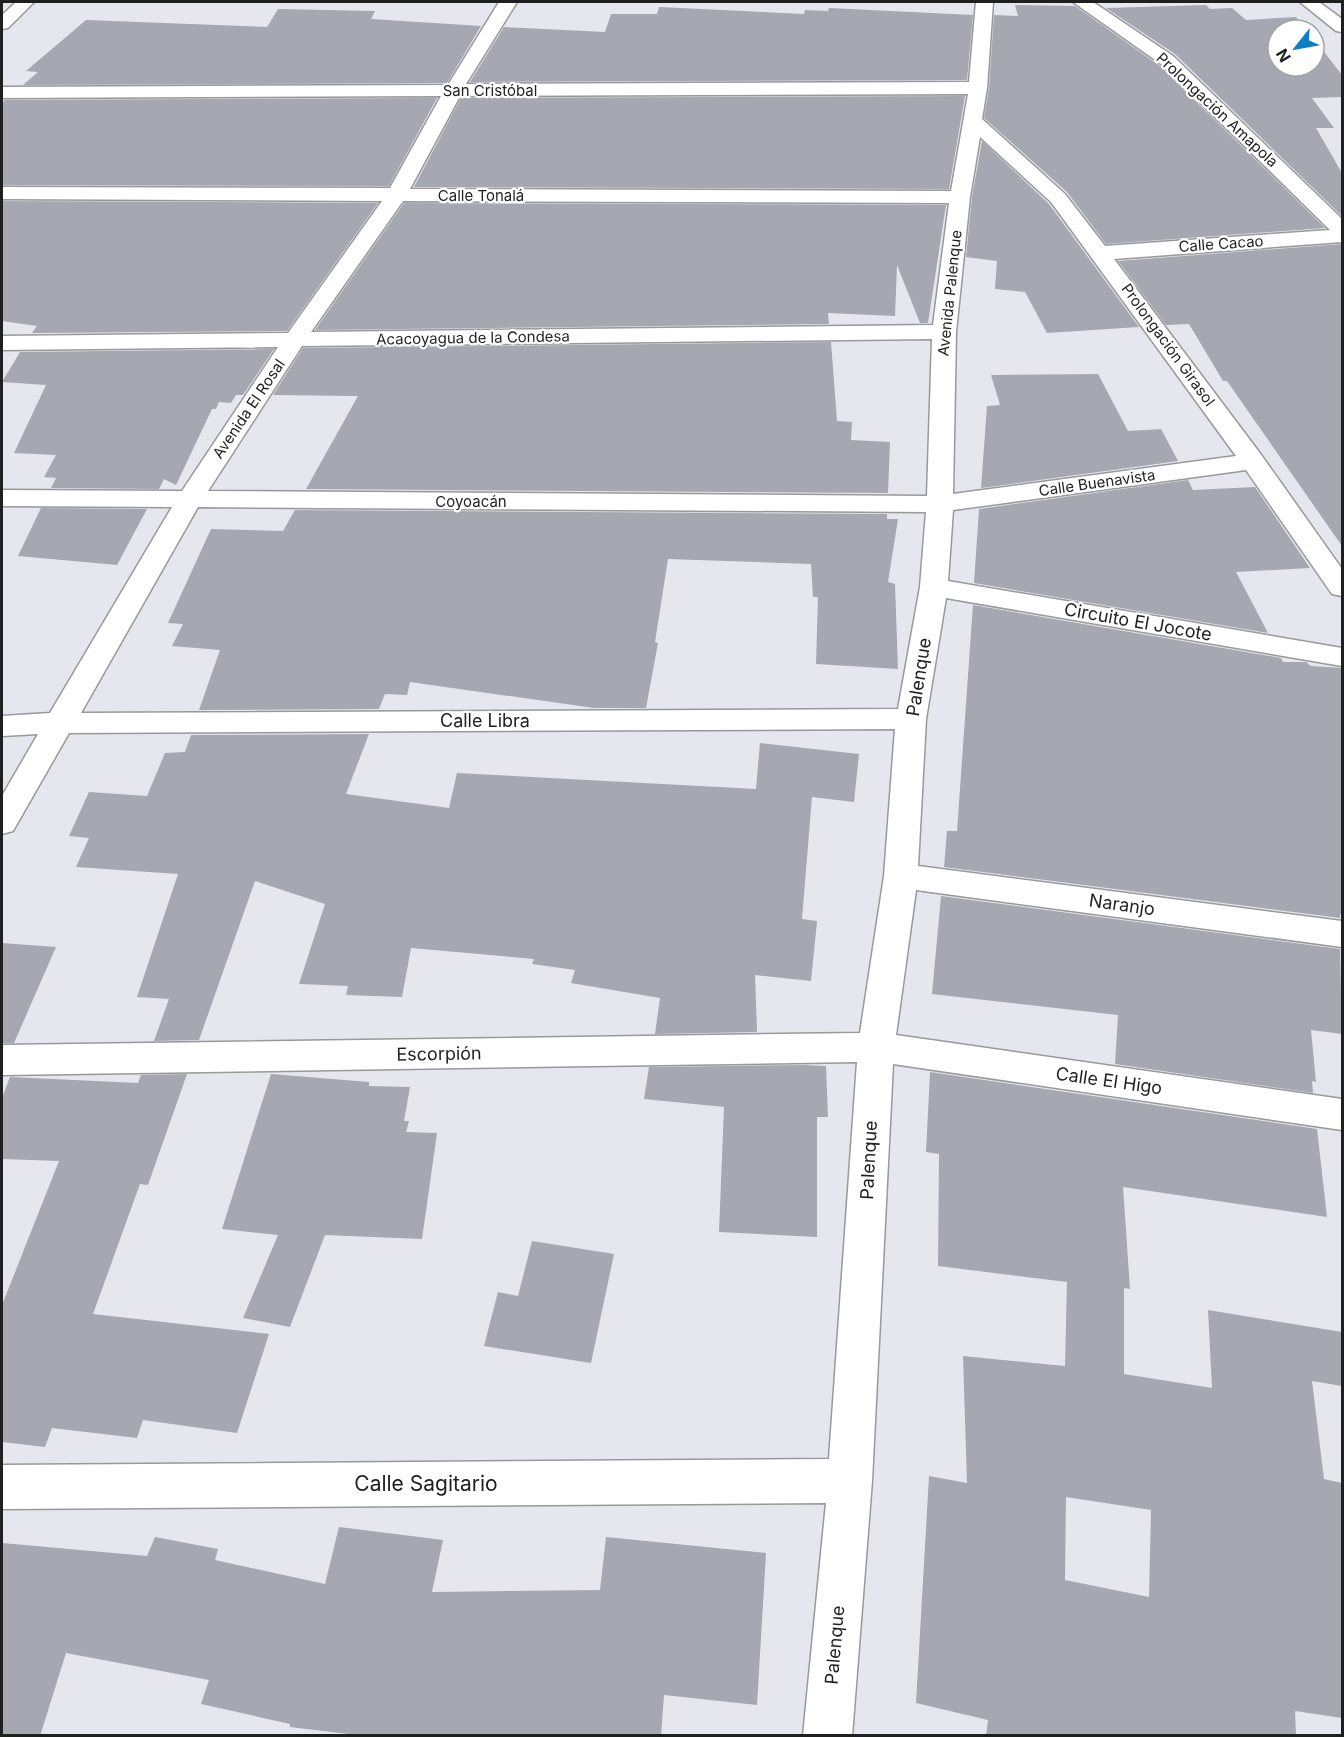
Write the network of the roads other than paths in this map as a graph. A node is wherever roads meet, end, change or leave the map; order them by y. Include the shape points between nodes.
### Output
1 (25, 2) edge
2 (508, 2) edge
3 (980, 2) edge
4 (985, 2) edge
5 (991, 2) edge
6 (1082, 2) edge
7 (1309, 2) edge
8 (2, 24) edge
9 (1342, 27) edge
10 (978, 88) junction
11 (2, 92) edge
12 (453, 92) junction
13 (973, 121) junction
14 (2, 193) edge
15 (396, 196) junction
16 (960, 197) junction
17 (1342, 230) edge
18 (1342, 236) edge
19 (1100, 253) junction
20 (944, 332) junction
21 (296, 339) junction
22 (2, 343) edge
23 (1253, 461) junction
24 (2, 498) edge
25 (189, 500) junction
26 (940, 504) junction
27 (934, 587) junction
28 (1342, 588) edge
29 (1342, 657) edge
30 (911, 719) junction
31 (58, 723) junction
32 (2, 726) edge
33 (2, 823) edge
34 (901, 876) junction
35 (1342, 934) edge
36 (876, 1047) junction
37 (2, 1060) edge
38 (1342, 1115) edge
39 (850, 1481) junction
40 (2, 1487) edge
41 (827, 1736) edge

1 - 8 street
2 - 12 street, Avenida El Rosal
3 - 4 street
4 - 5 street
4 - 10 street, Avenida Palenque
6 - 17 street, Prolongación Amapola via 1167,60
7 - 9 street
10 - 12 street, San Cristóbal
10 - 13 street, Avenida Palenque
11 - 12 street, San Cristóbal
12 - 15 street, Avenida El Rosal
13 - 16 street, Avenida Palenque
13 - 19 street, Prolongación Girasol via 1058,198
14 - 15 street, Calle Tonalá
15 - 16 street, Calle Tonalá
15 - 21 street, Avenida El Rosal
16 - 20 street, Avenida Palenque
18 - 19 street, Calle Cacao
19 - 23 street, Prolongación Girasol
20 - 21 street, Acacoyagua de la Condesa
20 - 26 street, Avenida Palenque
21 - 22 street, Acacoyagua de la Condesa
21 - 25 street, Avenida El Rosal
23 - 26 street, Calle Buenavista
23 - 28 street, Prolongación Girasol
24 - 25 street, Coyoacán
25 - 26 street, Coyoacán
25 - 31 street, Avenida El Rosal
26 - 27 street, Avenida Palenque
27 - 29 street, Circuito El Jocote
27 - 30 street, Palenque
30 - 31 street, Calle Libra
30 - 34 street, Palenque
31 - 32 street, Calle Libra
31 - 33 street, Avenida El Rosal
34 - 35 street, Naranjo
34 - 36 street, Palenque
36 - 37 street, Escorpión
36 - 38 street, Calle El Higo
36 - 39 street, Palenque
39 - 40 street, Calle Sagitario
39 - 41 street, Palenque

